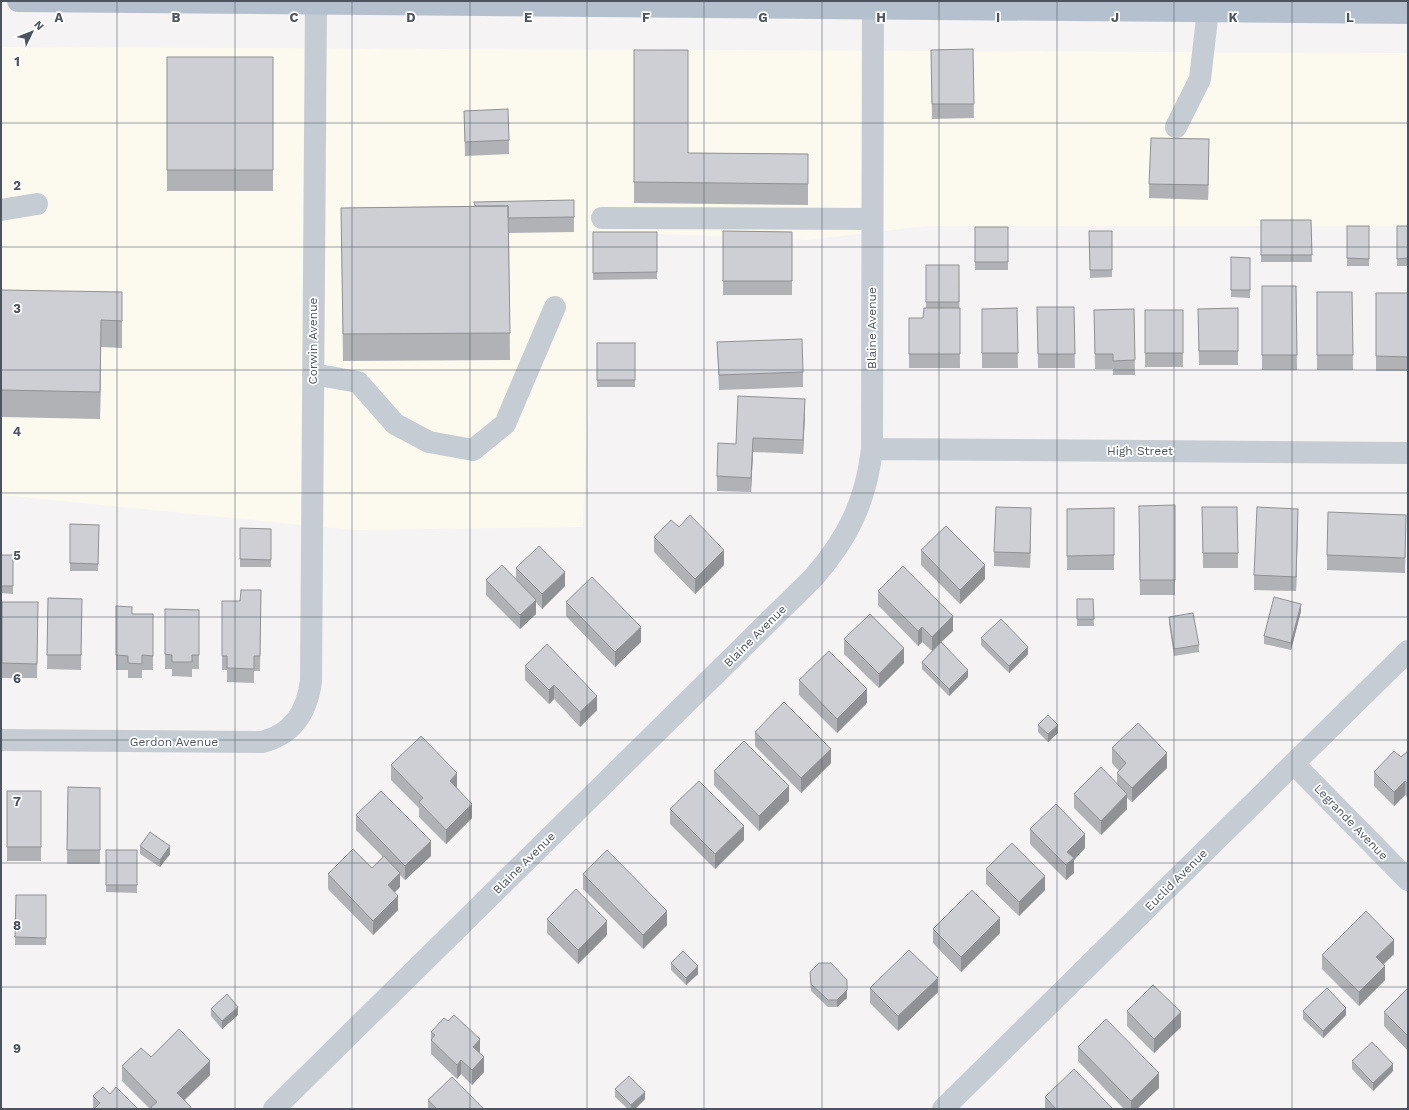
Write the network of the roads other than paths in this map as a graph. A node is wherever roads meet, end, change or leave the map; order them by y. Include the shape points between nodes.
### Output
1 (18, 1) edge
2 (316, 2) edge
3 (873, 5) edge
4 (1154, 6) edge
5 (1240, 6) edge
6 (1208, 10) junction
7 (1408, 13) edge
8 (1176, 126) dead end
9 (37, 204) dead end
10 (1, 210) edge
11 (602, 218) dead end
12 (872, 219) junction
13 (555, 307) dead end
14 (313, 374) junction
15 (872, 449) junction
16 (1408, 453) edge
17 (1408, 651) edge
18 (311, 681) joint
19 (1, 740) edge
20 (1294, 764) junction
21 (1408, 880) edge
22 (274, 1109) edge
23 (943, 1109) edge

1 - 2 main road
2 - 3 main road
2 - 14 street, Corwin Avenue
3 - 4 main road
3 - 12 street, Blaine Avenue
4 - 6 main road
5 - 6 main road
5 - 7 main road
6 - 8 street via 1200,79
9 - 10 street
11 - 12 street
12 - 15 street, Blaine Avenue
13 - 14 street via 505,424 473,450 429,442 395,424 358,382
14 - 18 street, Corwin Avenue
15 - 16 street, High Street
15 - 22 street, Blaine Avenue via 869,473 854,520 842,542 814,577
17 - 20 street, Euclid Avenue
18 - 19 street, Gerdon Avenue via 306,704 298,719 283,734 262,742
20 - 21 street, Legrande Avenue
20 - 23 street, Euclid Avenue

